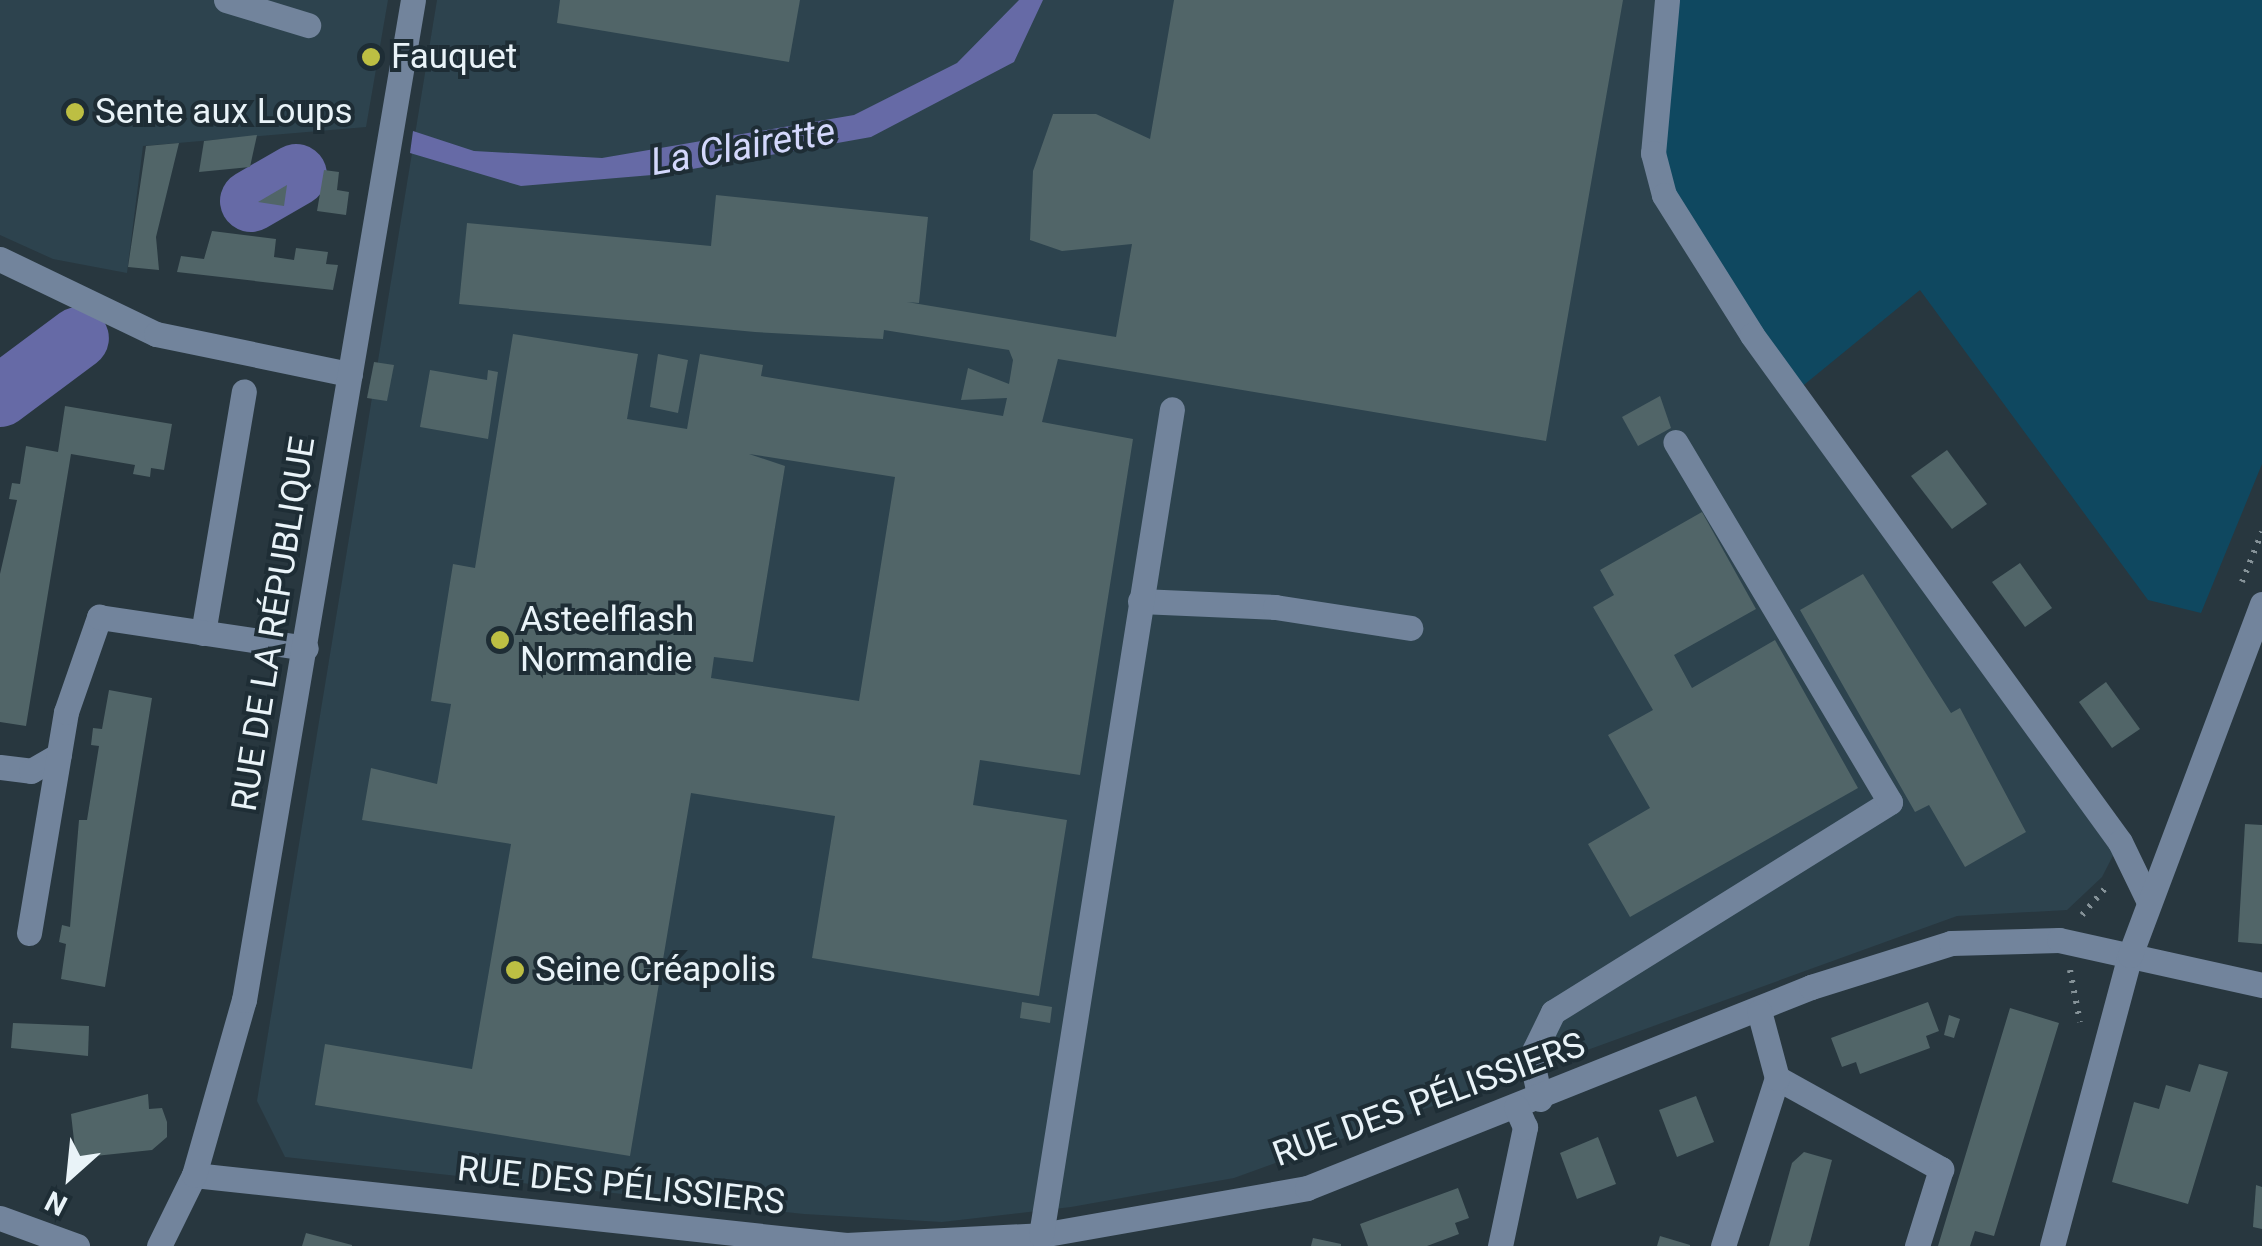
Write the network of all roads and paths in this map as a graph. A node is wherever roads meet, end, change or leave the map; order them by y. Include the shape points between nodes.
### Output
1 (226, 0) edge
2 (413, 0) edge
3 (1667, 0) edge
4 (308, 26) dead end
5 (0, 259) edge
6 (350, 374) junction
7 (244, 391) dead end
8 (1172, 409) dead end
9 (1675, 442) dead end
10 (2262, 532) edge
11 (2236, 598) dead end
12 (1140, 600) junction
13 (2262, 604) edge
14 (1410, 628) dead end
15 (203, 633) junction
16 (306, 648) junction
17 (58, 756) junction
18 (0, 766) edge
19 (2126, 856) junction
20 (2149, 902) junction
21 (2081, 909) dead end
22 (29, 933) dead end
23 (2130, 955) junction
24 (2262, 985) edge
25 (1759, 1012) junction
26 (1777, 1078) junction
27 (1528, 1103) junction
28 (194, 1175) junction
29 (0, 1218) edge
30 (1040, 1235) junction
31 (846, 1245) edge
32 (76, 1246) edge
33 (159, 1246) edge
34 (1500, 1246) edge
35 (1724, 1246) edge
36 (1917, 1246) edge
37 (2052, 1246) edge

1 - 4 street
2 - 6 street, RUE DE LA RÉPUBLIQUE
3 - 19 street via 1653,154 1664,195 1752,336
5 - 6 street via 156,334
6 - 16 street, RUE DE LA RÉPUBLIQUE
7 - 15 street
8 - 12 street
9 - 27 street via 1890,802 1553,1012 1531,1058
10 - 11 path
12 - 14 street via 1275,607
12 - 30 street
13 - 20 street
15 - 16 street
15 - 17 street via 98,616
16 - 28 street, RUE DE LA RÉPUBLIQUE via 244,1000
17 - 18 street via 31,772
17 - 22 street
19 - 20 street
19 - 21 path
20 - 23 street
23 - 24 street, RUE DES PÉLISSIERS
23 - 25 street, RUE DES PÉLISSIERS via 2043,938 1951,944
23 - 37 street
25 - 26 street
25 - 27 street, RUE DES PÉLISSIERS
26 - 35 street
26 - 36 street via 1942,1170
27 - 30 street, RUE DES PÉLISSIERS via 1307,1188
27 - 34 street
28 - 31 street, RUE DES PÉLISSIERS
28 - 33 street, RUE DE LA RÉPUBLIQUE
29 - 32 street
30 - 31 street, RUE DES PÉLISSIERS

